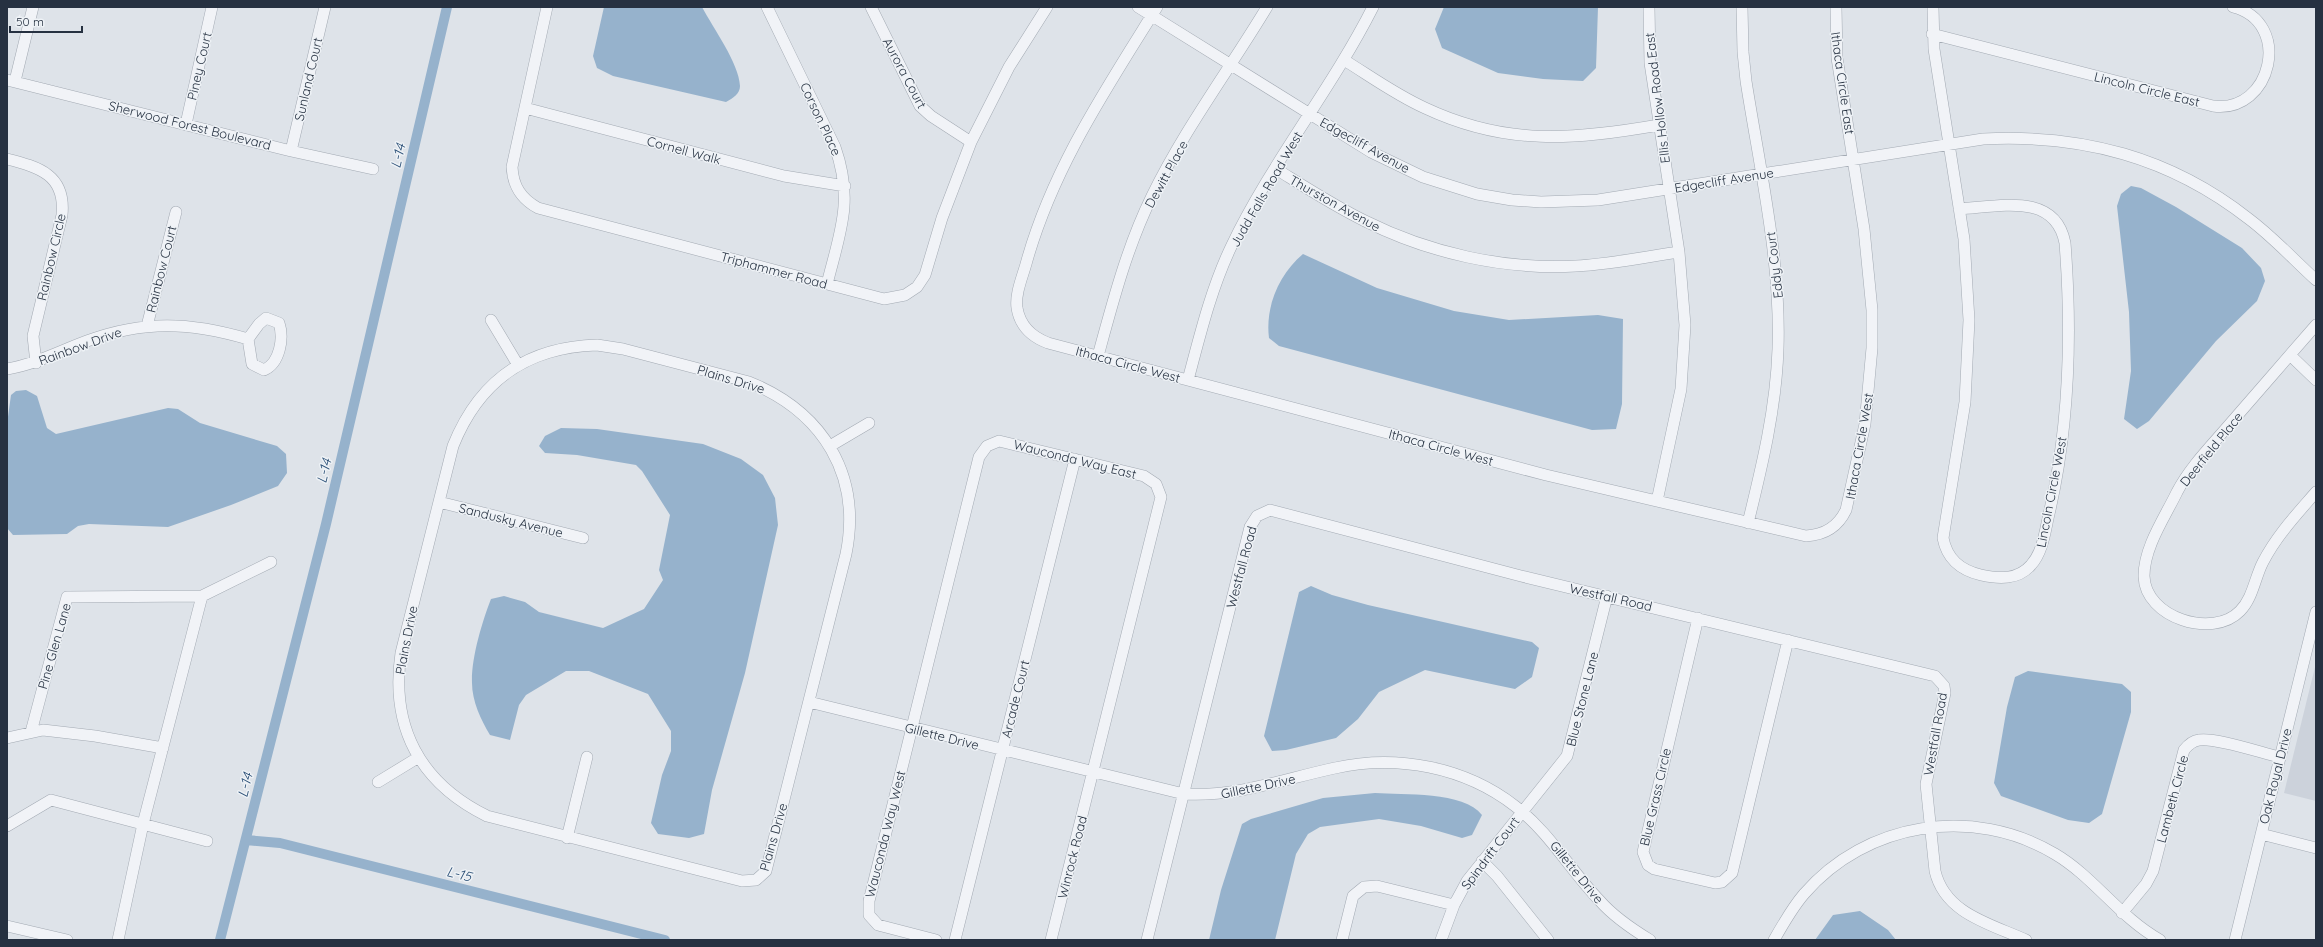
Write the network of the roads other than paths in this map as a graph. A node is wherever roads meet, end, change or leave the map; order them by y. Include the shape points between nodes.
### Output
1 (33, 7) edge
2 (212, 7) edge
3 (325, 7) edge
4 (547, 7) edge
5 (767, 7) edge
6 (871, 7) edge
7 (1047, 7) edge
8 (1138, 7) edge
9 (1266, 7) edge
10 (1373, 7) edge
11 (1649, 7) edge
12 (1742, 7) edge
13 (1836, 7) edge
14 (1933, 7) edge
15 (2233, 7) edge
16 (1154, 11) edge
17 (1932, 34) junction
18 (1344, 60) junction
19 (1231, 65) junction
20 (11, 80) edge
21 (525, 108) junction
22 (1310, 114) junction
23 (186, 124) junction
24 (1659, 126) junction
25 (971, 142) junction
26 (1949, 144) junction
27 (291, 151) junction
28 (7, 159) edge
29 (1853, 159) junction
30 (1276, 168) junction
31 (373, 169) dead end
32 (1761, 174) junction
33 (845, 186) junction
34 (1669, 189) junction
35 (1959, 209) junction
36 (176, 212) dead end
37 (1679, 252) junction
38 (2316, 280) edge
39 (827, 284) junction
40 (491, 320) dead end
41 (2316, 325) edge
42 (148, 326) junction
43 (248, 339) dead end
44 (2290, 355) junction
45 (1098, 356) junction
46 (36, 363) junction
47 (518, 365) junction
48 (7, 369) edge
49 (1188, 380) junction
50 (2316, 380) edge
51 (870, 423) dead end
52 (830, 446) junction
53 (1075, 459) junction
54 (2316, 492) edge
55 (1657, 501) junction
56 (439, 502) junction
57 (1748, 523) junction
58 (583, 538) dead end
59 (271, 562) dead end
60 (202, 596) junction
61 (1607, 596) junction
62 (2316, 612) edge
63 (1698, 618) junction
64 (1788, 640) junction
65 (809, 702) junction
66 (911, 728) junction
67 (31, 732) junction
68 (7, 738) edge
69 (163, 748) junction
70 (1002, 750) junction
71 (2280, 757) junction
72 (419, 758) junction
73 (587, 758) dead end
74 (1093, 773) junction
75 (378, 782) dead end
76 (1184, 794) junction
77 (1522, 812) junction
78 (143, 824) junction
79 (7, 826) edge
80 (1930, 827) junction
81 (2261, 834) junction
82 (567, 838) junction
83 (206, 841) dead end
84 (2316, 848) edge
85 (1482, 861) junction
86 (1454, 905) junction
87 (2122, 913) junction
88 (7, 926) edge
89 (67, 940) edge
90 (118, 940) edge
91 (936, 940) edge
92 (955, 940) edge
93 (1051, 940) edge
94 (1147, 940) edge
95 (1342, 940) edge
96 (1441, 940) edge
97 (1548, 940) edge
98 (1650, 940) edge
99 (1774, 940) edge
100 (2026, 940) edge
101 (2160, 940) edge
102 (2235, 940) edge

1 - 20 street
2 - 23 street, Piney Court
3 - 27 street, Sunland Court
4 - 21 street, Triphammer Road
5 - 33 street, Corson Place via 835,147
6 - 25 street, Aurora Court via 920,106
7 - 25 street, Triphammer Road via 1009,67
8 - 16 street, Edgecliff Avenue
9 - 19 street, Dewitt Place
10 - 18 street, Judd Falls Road West
11 - 24 street, Ellis Hollow Road East via 1650,63
12 - 32 street, Eddy Court via 1743,52
13 - 29 street, Ithaca Circle East via 1837,58
14 - 17 street
15 - 17 street, Lincoln Circle East via 2251,14 2262,25 2268,38 2269,53 2258,89 2242,103 2228,107 2213,106
16 - 19 street, Edgecliff Avenue
16 - 45 street, Ithaca Circle West via 1092,111 1057,179 1030,250 1017,299 1021,320 1034,336 1048,343
17 - 26 street
18 - 22 street, Judd Falls Road West
18 - 24 street via 1424,108 1498,132 1556,138
19 - 22 street, Edgecliff Avenue
19 - 45 street, Dewitt Place via 1169,164 1138,227 1114,293
20 - 23 street, Sherwood Forest Boulevard
21 - 33 street, Cornell Walk via 784,176
21 - 39 street, Triphammer Road via 513,160 513,175 517,188 531,204
22 - 30 street, Judd Falls Road West
22 - 34 street, Edgecliff Avenue via 1396,166 1477,194 1512,200 1570,202
23 - 27 street, Sherwood Forest Boulevard
24 - 34 street, Ellis Hollow Road East
25 - 39 street, Triphammer Road via 942,218 925,275 917,287 905,295 884,299
26 - 29 street, Edgecliff Avenue
26 - 35 street, Lincoln Circle West
26 - 38 street, Edgecliff Avenue via 1983,139 2040,138 2090,144 2145,160 2197,184 2227,202 2272,238
27 - 31 street, Sherwood Forest Boulevard
28 - 46 street, Rainbow Circle via 43,170 54,180 62,200 62,215 33,336
29 - 32 street, Edgecliff Avenue
29 - 57 street, Ithaca Circle West via 1869,267 1872,348 1865,424 1848,504 1838,522 1827,531 1813,536
30 - 37 street, Thurston Avenue via 1344,211 1386,231 1415,243 1483,260 1537,266 1575,266
30 - 49 street, Judd Falls Road West via 1249,212 1218,277
32 - 34 street, Edgecliff Avenue
32 - 57 street, Eddy Court via 1774,261 1778,349 1771,419
33 - 39 street, Corson Place via 844,219
34 - 37 street, Ellis Hollow Road East
35 - 35 street, Lincoln Circle West via 2034,207 2052,217 2061,229 2065,243 2069,294 2069,357 2059,462 2039,554 2025,570 2006,578 1973,573 1960,567 1947,551 1942,538 1960,442 1968,361 1967,279
36 - 42 street, Rainbow Court
37 - 55 street, Ellis Hollow Road East via 1684,293 1684,357 1676,421
40 - 47 street
41 - 44 street, Deerfield Place
42 - 43 street, Rainbow Drive via 215,329
42 - 46 street, Rainbow Drive via 109,334
44 - 50 street
44 - 54 street, Deerfield Place via 2207,451 2178,490 2146,557 2145,582 2150,596 2165,612 2199,622 2214,623 2234,616 2245,605 2262,563 2274,543
45 - 49 street, Ithaca Circle West
46 - 48 street, Rainbow Drive
47 - 52 street, Plains Drive via 550,351 576,346 610,346 631,351 749,382 768,390 801,412
47 - 56 street, Plains Drive via 498,380 471,410 453,446
49 - 55 street, Ithaca Circle West
51 - 52 street
52 - 65 street, Plains Drive via 848,494 849,535
53 - 66 street, Wauconda Way East via 1000,441 993,442 982,451
53 - 70 street, Arcade Court
53 - 74 street, Wauconda Way East via 1151,479 1161,497
55 - 57 street, Ithaca Circle West
56 - 58 street, Sandusky Avenue
56 - 72 street, Plains Drive via 398,673 404,726
59 - 60 street, Pine Glen Lane
60 - 67 street, Pine Glen Lane via 67,597
60 - 69 street
61 - 63 street, Westfall Road
61 - 76 street, Westfall Road via 1277,511 1263,512 1250,527
61 - 77 street, Blue Stone Lane via 1570,750
62 - 71 street, Oak Royal Drive
63 - 64 street, Westfall Road
63 - 64 street, Blue Grass Circle via 1643,852 1648,864 1654,869 1708,883 1722,882 1732,872
64 - 80 street, Westfall Road via 1928,673 1940,680 1945,693 1926,784
65 - 66 street, Gillette Drive
65 - 82 street, Plains Drive via 766,871 756,880 742,881
66 - 70 street, Gillette Drive
66 - 91 street, Wauconda Way West via 868,908 878,925
67 - 68 street
67 - 69 street via 43,730 95,736
69 - 78 street
70 - 74 street, Gillette Drive
70 - 92 street, Arcade Court
71 - 81 street, Oak Royal Drive
71 - 87 street, Lambeth Circle via 2208,740 2194,741 2189,745 2184,750 2153,871 2146,884
72 - 75 street
72 - 82 street, Plains Drive via 438,782 469,808 500,821
73 - 82 street
74 - 76 street, Gillette Drive
74 - 93 street, Winrock Road
76 - 77 street, Gillette Drive via 1221,795 1243,792 1336,767 1377,762 1402,763 1458,775 1492,791
76 - 94 street
77 - 85 street, Spindrift Court
77 - 98 street, Gillette Drive via 1552,841 1601,902 1619,919
78 - 79 street via 51,800
78 - 83 street
78 - 90 street
80 - 87 street via 1966,826 1990,829 2034,843 2075,868
80 - 99 street via 1902,832 1880,840 1838,862 1804,894
80 - 100 street, Westfall Road via 1937,878 1946,896 1960,909
81 - 84 street
81 - 102 street, Oak Royal Drive
85 - 86 street, Spindrift Court
85 - 97 street
86 - 95 street via 1377,886 1364,887 1353,896
86 - 96 street, Spindrift Court
87 - 101 street
88 - 89 street

